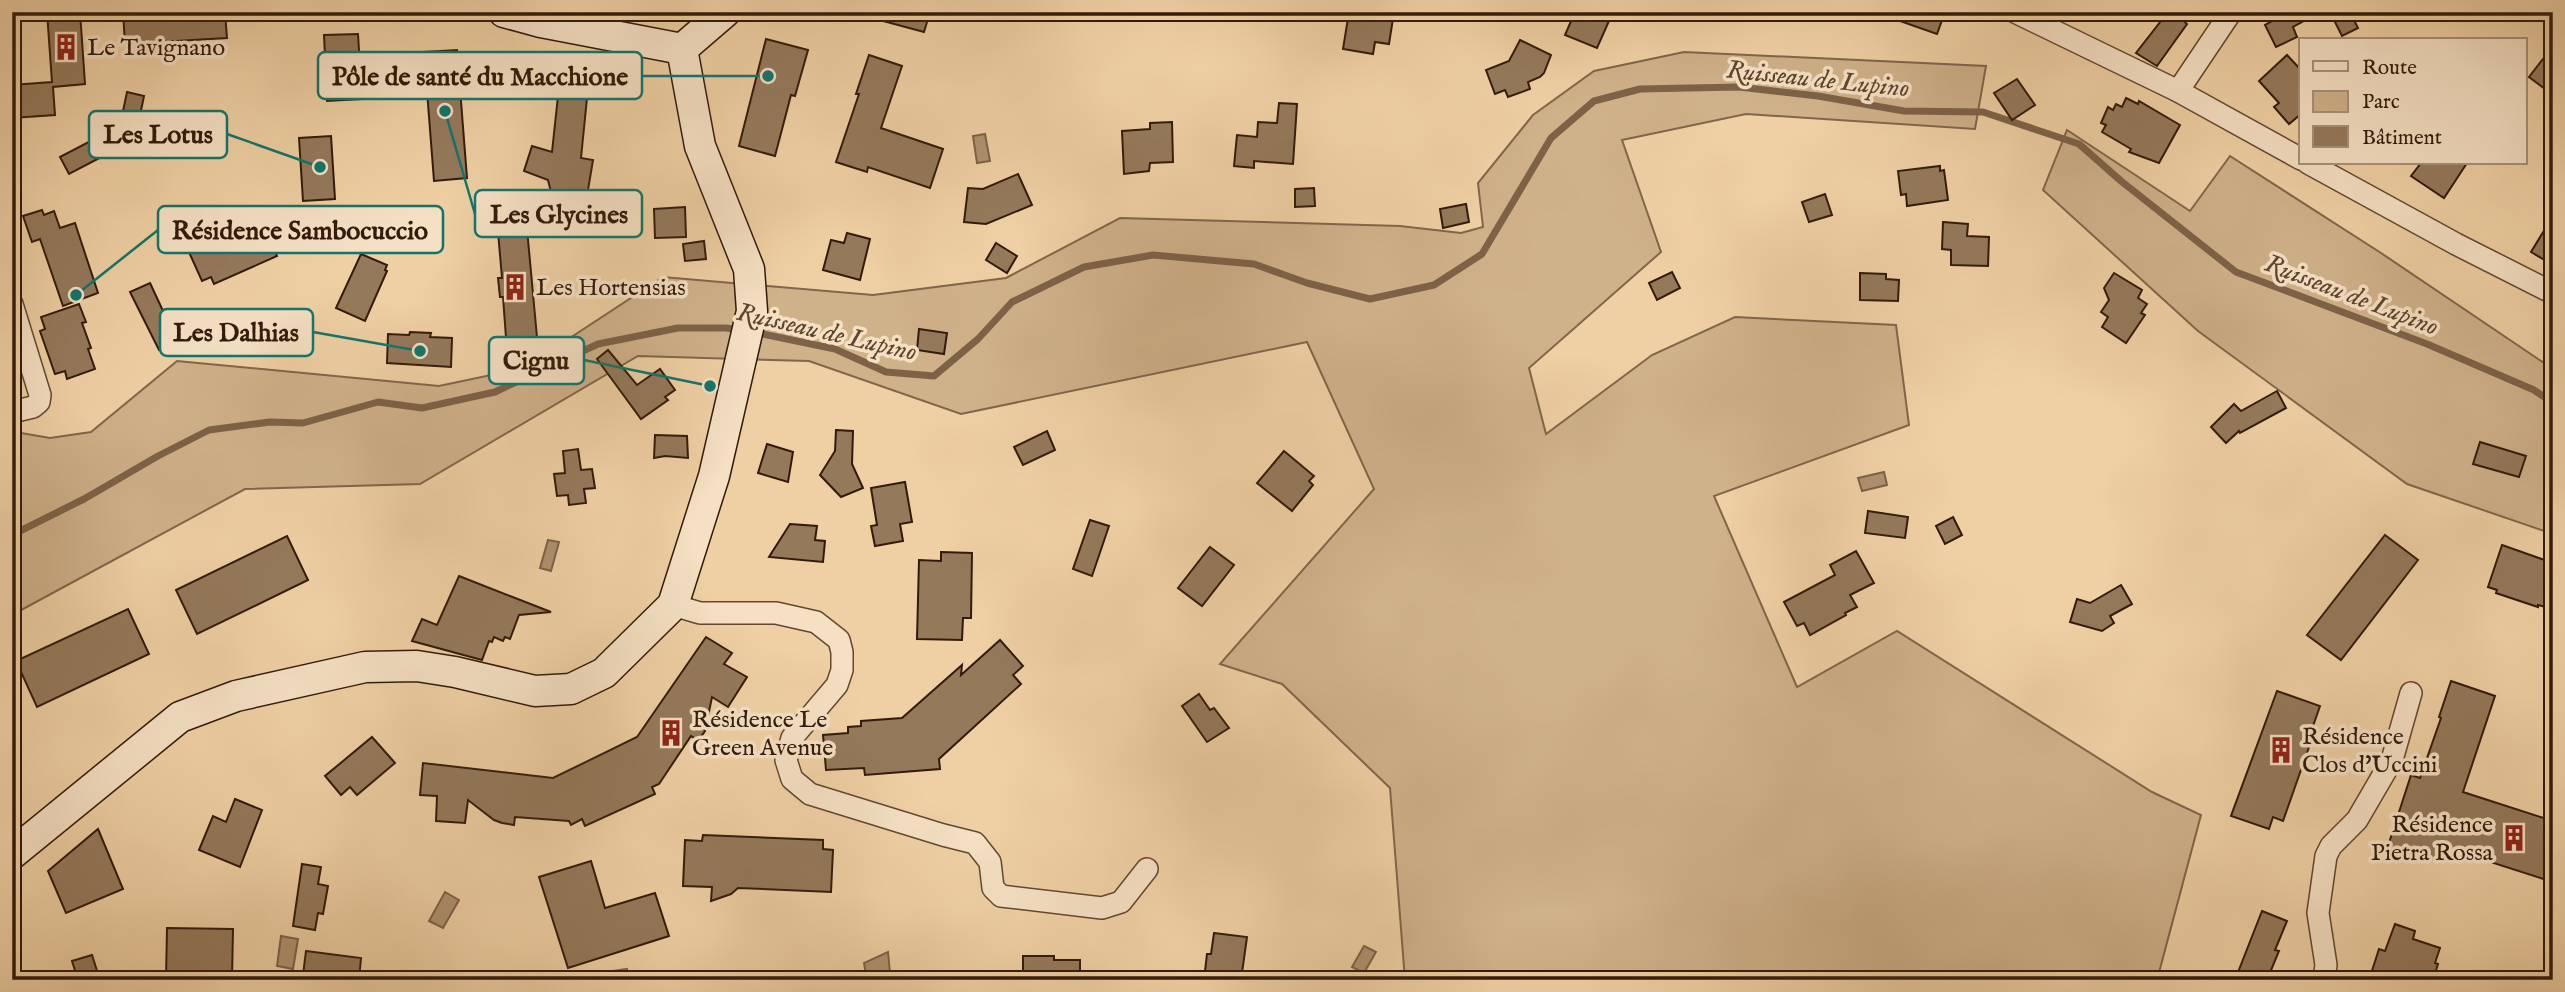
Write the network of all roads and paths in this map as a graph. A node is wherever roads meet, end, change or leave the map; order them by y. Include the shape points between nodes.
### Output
1 (504, 12) edge
2 (725, 12) edge
3 (2015, 12) edge
4 (2231, 12) edge
5 (682, 49) junction
6 (2178, 91) junction
7 (2299, 158) edge
8 (2310, 164) edge
9 (2553, 293) edge
10 (12, 304) edge
11 (12, 412) edge
12 (673, 605) junction
13 (2411, 693) dead end
14 (12, 854) edge
15 (1147, 869) dead end
16 (2324, 980) edge

1 - 5 main road
2 - 5 main road
3 - 6 street
4 - 6 street
5 - 12 main road via 700,146 749,269 752,311 714,476
6 - 7 street
8 - 9 street
10 - 11 street via 40,395 33,407
12 - 14 main road via 604,673 571,689 535,691 417,666 365,667 236,696 180,717
12 - 15 street via 699,613 776,613 816,622 839,640 842,670 837,685 792,738 786,760 792,779 810,794 975,843 990,862 993,888 1001,896 1101,908 1121,902
13 - 16 street via 2392,760 2357,820 2326,856 2318,913

